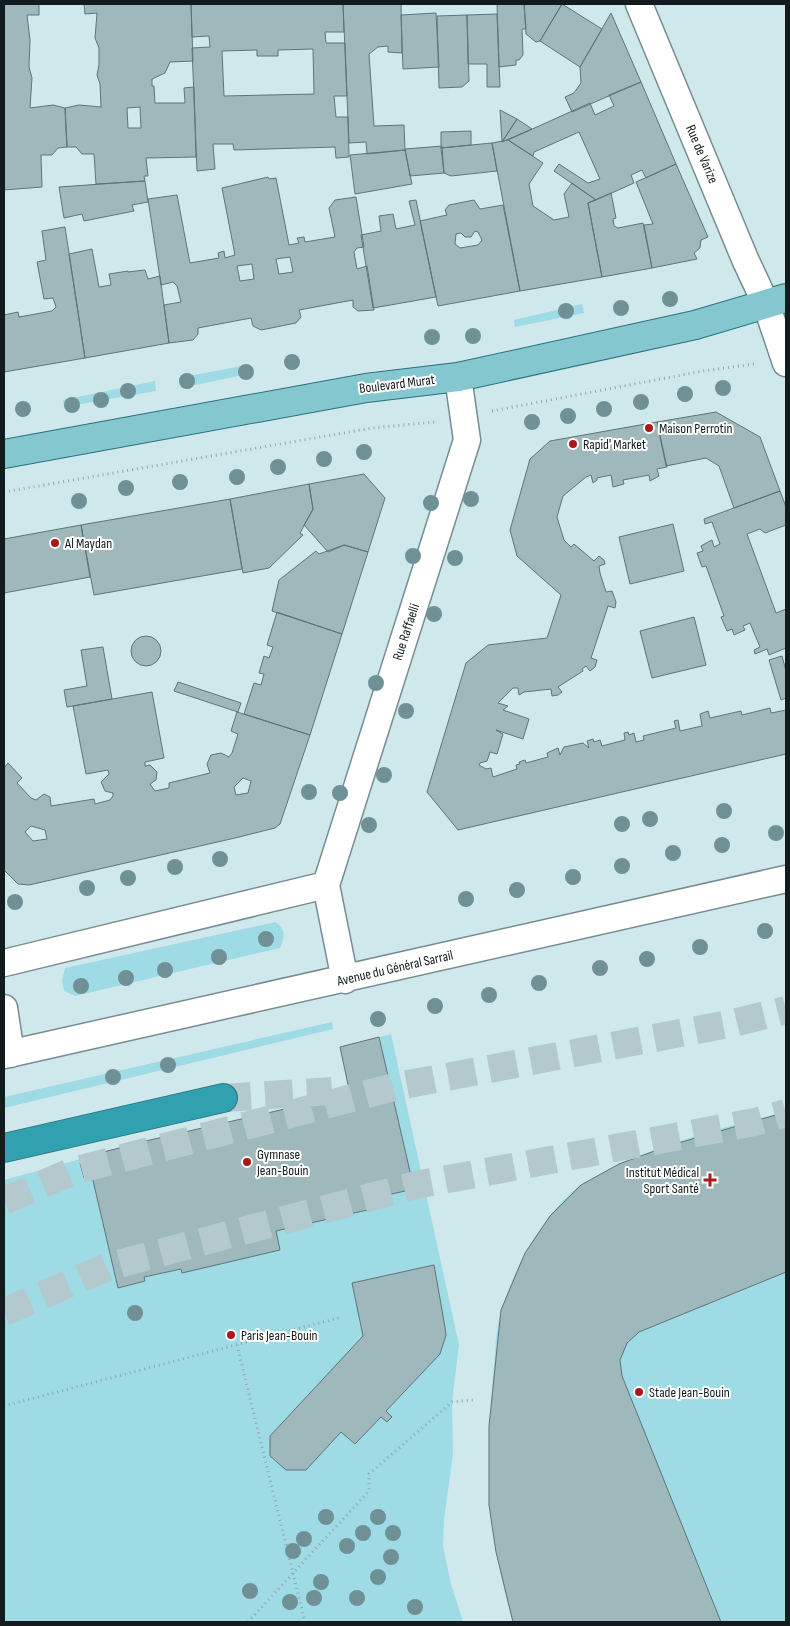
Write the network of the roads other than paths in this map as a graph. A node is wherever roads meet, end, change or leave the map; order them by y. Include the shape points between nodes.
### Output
1 (639, 4) edge
2 (776, 301) edge
3 (786, 363) edge
4 (458, 377) junction
5 (4, 454) edge
6 (786, 879) edge
7 (326, 885) junction
8 (4, 963) edge
9 (345, 980) junction
10 (4, 1008) edge
11 (7, 1054) edge
12 (223, 1098) tunnel mouth
13 (4, 1148) edge

1 - 2 street, Rue de Varize via 745,259
2 - 3 street, Rue de Varize
2 - 4 main road, Boulevard Murat via 695,325
4 - 5 main road, Boulevard Murat via 366,388
4 - 7 street, Rue Raffaelli via 467,440
6 - 9 street, Avenue du Général Sarrail
7 - 8 street
7 - 9 street
9 - 11 street, Avenue du Général Sarrail
10 - 11 street
12 - 13 highway

